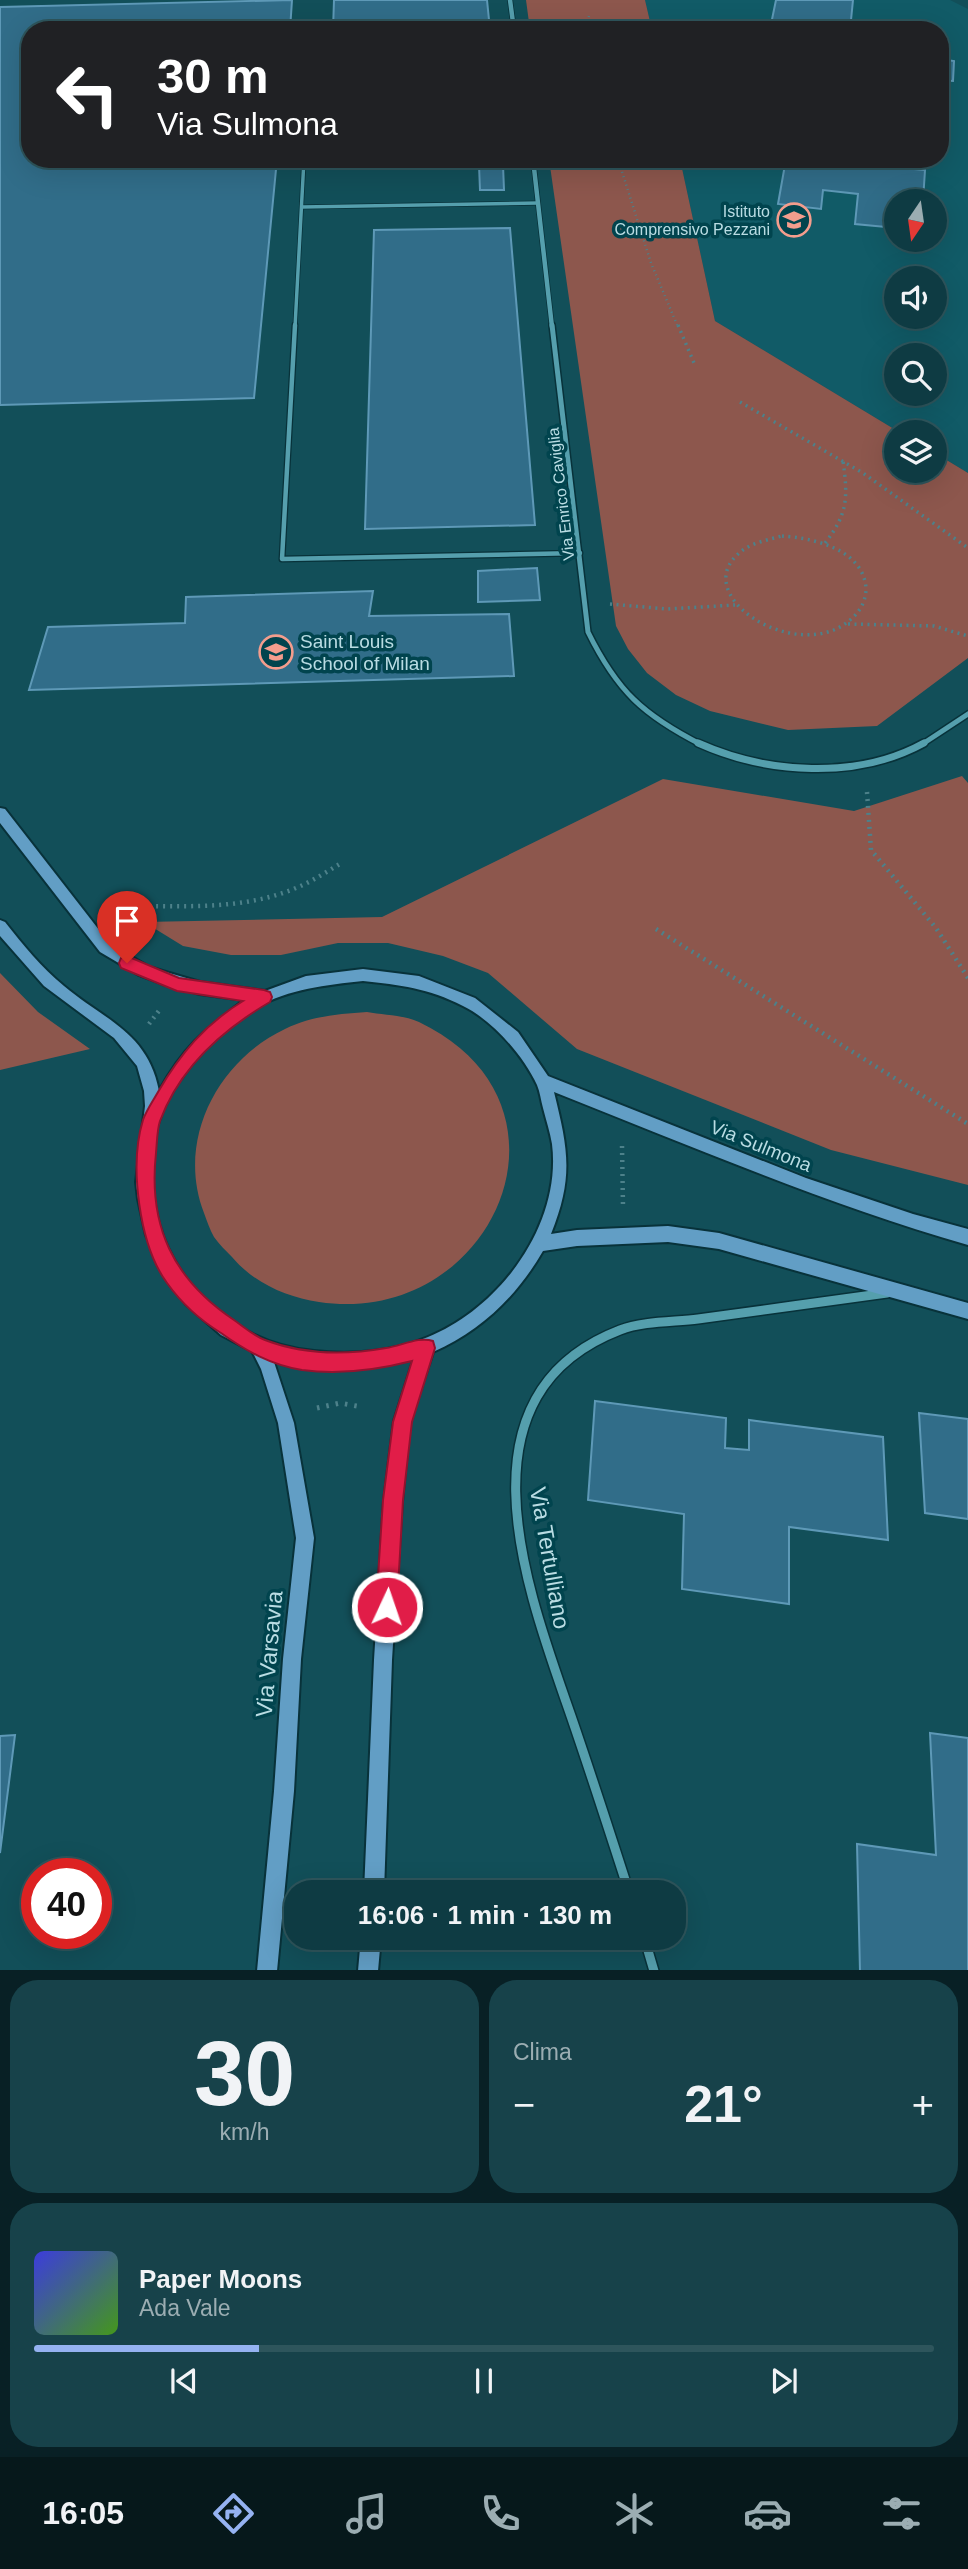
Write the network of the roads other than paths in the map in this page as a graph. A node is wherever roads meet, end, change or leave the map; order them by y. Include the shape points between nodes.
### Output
1 (510, 0) edge
2 (513, 21) edge
3 (304, 168) edge
4 (534, 168) edge
5 (538, 204) junction
6 (302, 207) junction
7 (580, 553) junction
8 (968, 714) edge
9 (0, 813) edge
10 (0, 926) edge
11 (264, 997) junction
12 (543, 1081) junction
13 (151, 1121) junction
14 (968, 1237) edge
15 (539, 1244) junction
16 (894, 1292) junction
17 (968, 1311) edge
18 (259, 1348) junction
19 (426, 1348) junction
20 (374, 1880) edge
21 (625, 1880) edge
22 (370, 1950) edge
23 (647, 1950) edge
24 (267, 1970) edge
25 (368, 1970) edge
26 (654, 1970) edge

1 - 2 street
3 - 6 lane
4 - 5 street, Via Enrico Caviglia
5 - 6 lane
5 - 7 street, Via Enrico Caviglia
6 - 7 lane via 282,559
7 - 8 street, Via Enrico Caviglia via 588,632 601,660 642,708 698,744 730,756 783,765 828,769 865,765 921,746
9 - 11 street via 106,948 127,963 177,985
10 - 13 street via 34,969 127,1039 152,1083
11 - 12 street via 309,980 345,974 427,983 469,1001 497,1022 528,1055
11 - 13 street via 205,1038 181,1066
12 - 14 street, Via Sulmona via 803,1186
12 - 15 street via 556,1119 560,1166 555,1203
13 - 18 street via 144,1185 154,1234 172,1275 204,1311
15 - 16 street via 667,1234 719,1241
15 - 19 street via 518,1278 487,1310
16 - 17 street
16 - 21 street, Via Tertulliano via 622,1329 589,1344 554,1370 530,1406 517,1448 515,1502 536,1614
18 - 19 street via 302,1360 343,1362 388,1358
18 - 24 street, Via Varsavia via 286,1423 305,1538
19 - 20 street via 402,1422 393,1500
22 - 25 street
23 - 26 street

